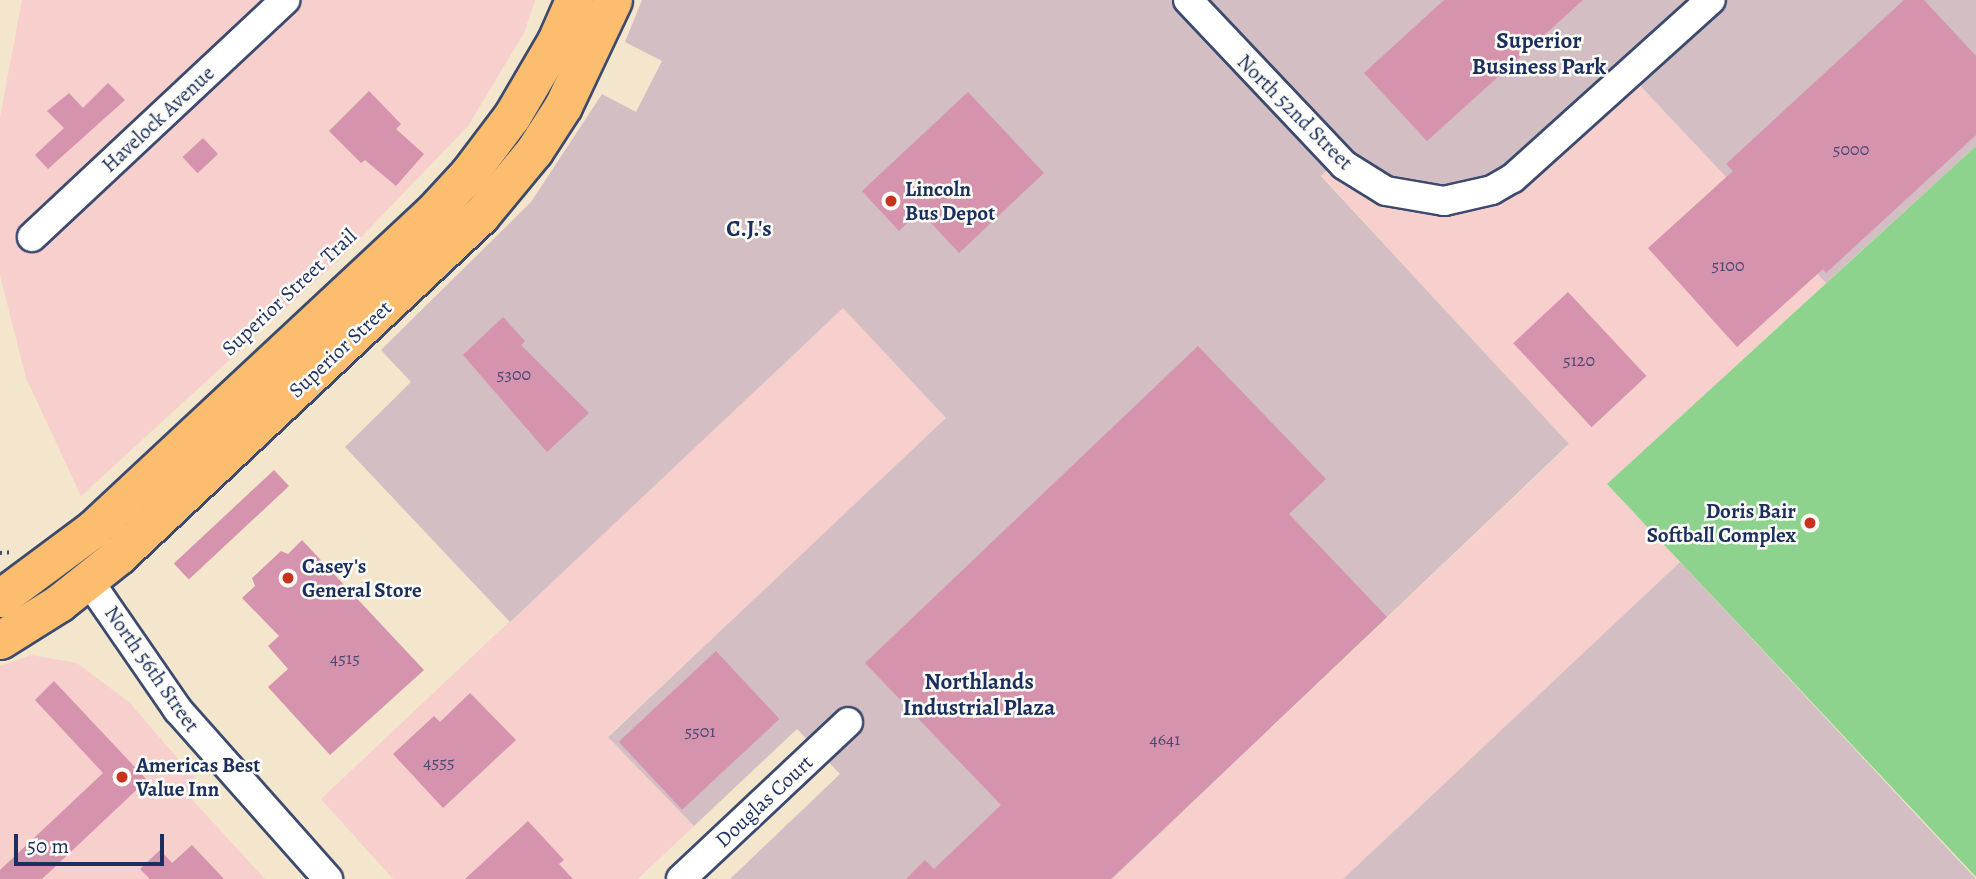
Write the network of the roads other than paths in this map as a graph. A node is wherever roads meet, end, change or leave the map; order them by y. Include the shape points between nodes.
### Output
1 (285, 0) edge
2 (574, 0) edge
3 (613, 0) edge
4 (1188, 0) edge
5 (1711, 0) edge
6 (32, 237) dead end
7 (89, 581) junction
8 (0, 598) edge
9 (0, 640) edge
10 (848, 722) dead end
11 (328, 879) edge
12 (681, 879) edge

1 - 6 street, Havelock Avenue
2 - 8 main road, Superior Street via 512,116 432,213 93,529
3 - 7 main road, Superior Street via 563,106 490,205
4 - 5 street, North 52nd Street via 1344,165 1386,191 1420,200 1468,198 1513,178
7 - 9 main road, Superior Street
7 - 11 street, North 56th Street via 185,719
10 - 12 street, Douglas Court

